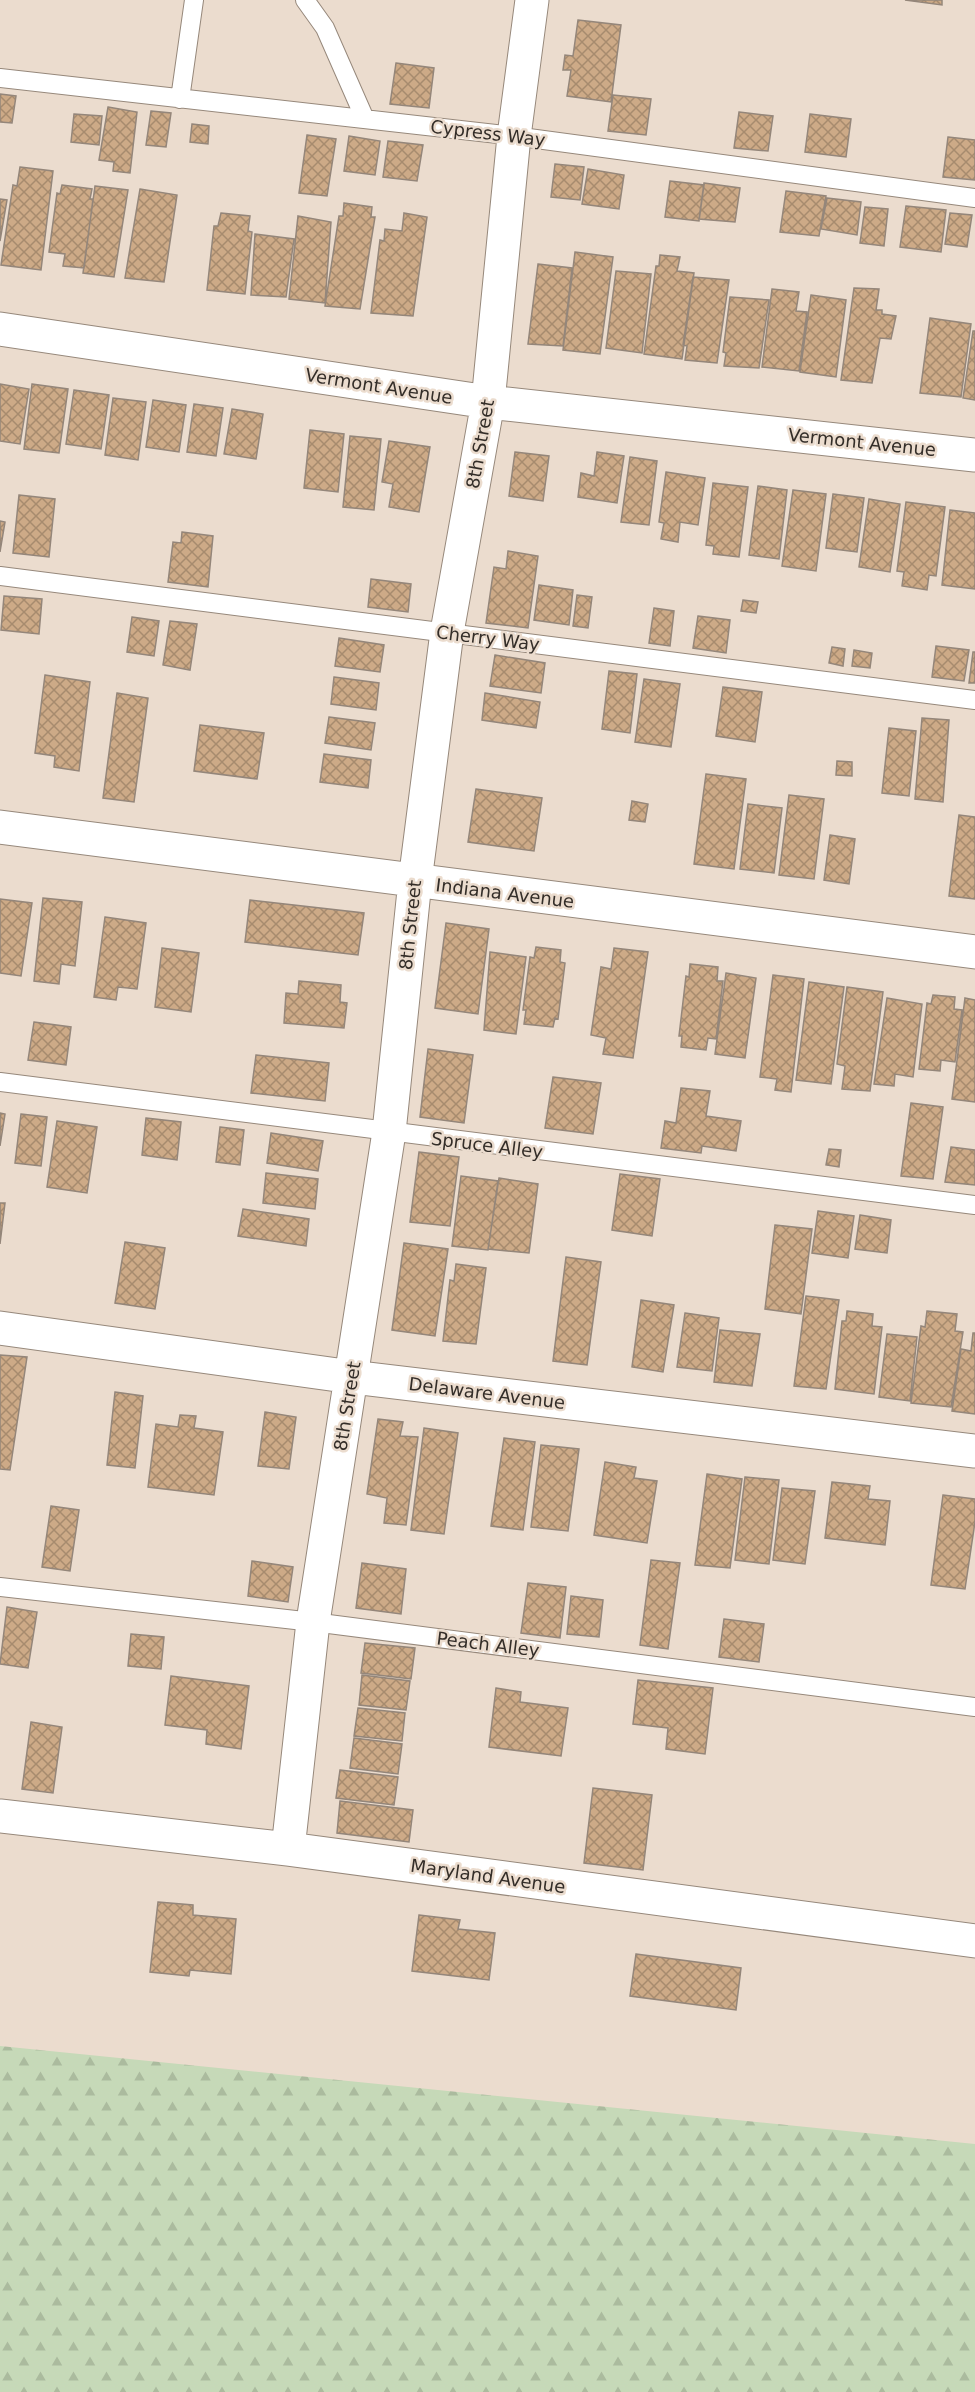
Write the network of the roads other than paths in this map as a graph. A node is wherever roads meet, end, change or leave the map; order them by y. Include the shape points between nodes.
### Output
1 (194, 0) edge
2 (305, 0) edge
3 (531, 0) edge
4 (0, 78) edge
5 (180, 99) junction
6 (365, 119) junction
7 (514, 136) junction
8 (975, 198) edge
9 (0, 329) edge
10 (488, 402) junction
11 (975, 455) edge
12 (0, 576) edge
13 (447, 632) junction
14 (975, 700) edge
15 (0, 827) edge
16 (415, 881) junction
17 (975, 952) edge
18 (0, 1082) edge
19 (389, 1132) junction
20 (975, 1205) edge
21 (0, 1328) edge
22 (352, 1377) junction
23 (975, 1451) edge
24 (0, 1587) edge
25 (313, 1622) junction
26 (975, 1707) edge
27 (0, 1816) edge
28 (288, 1849) junction
29 (975, 1941) edge

1 - 5 lane
2 - 6 lane via 325,28
3 - 7 street, 8th Street
4 - 5 lane, Cypress Way
5 - 6 lane, Cypress Way
6 - 7 lane, Cypress Way
7 - 8 lane, Cypress Way
7 - 10 street, 8th Street
9 - 10 street, Vermont Avenue
10 - 11 street, Vermont Avenue
10 - 13 street, 8th Street
12 - 13 lane, Cherry Way
13 - 14 lane, Cherry Way
13 - 16 street, 8th Street
15 - 16 street, Indiana Avenue
16 - 17 street, Indiana Avenue
16 - 19 street, 8th Street
18 - 19 lane, Spruce Alley
19 - 20 lane, Spruce Alley
19 - 22 street, 8th Street
21 - 22 street, Delaware Avenue
22 - 23 street, Delaware Avenue
22 - 25 street, 8th Street
24 - 25 lane, Peach Alley
25 - 26 lane, Peach Alley
25 - 28 street, 8th Street
27 - 28 street, Maryland Avenue
28 - 29 street, Maryland Avenue

